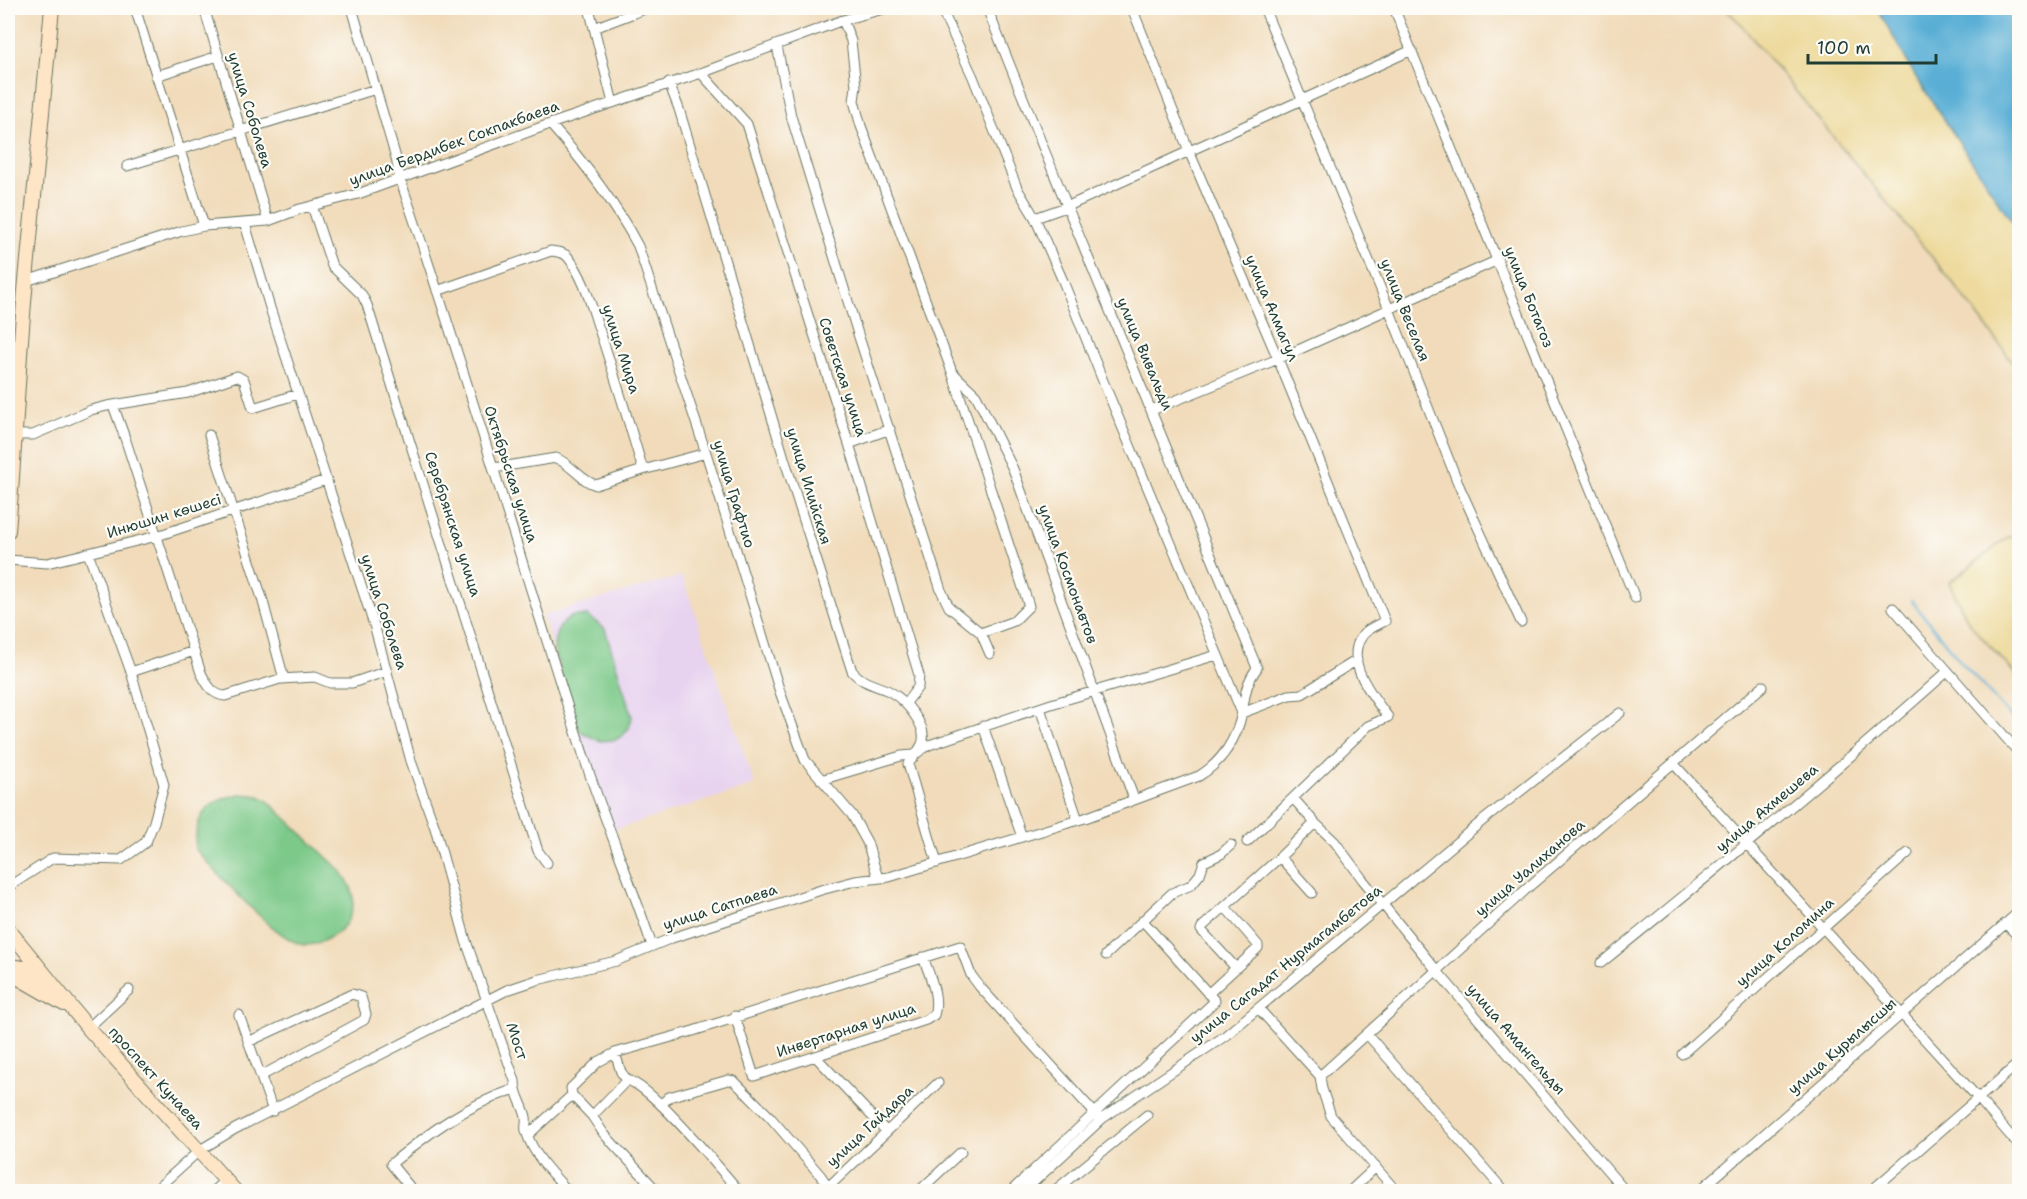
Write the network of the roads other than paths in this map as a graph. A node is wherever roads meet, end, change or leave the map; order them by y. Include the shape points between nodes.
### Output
1 (52, 8) edge
2 (135, 8) edge
3 (204, 8) edge
4 (352, 8) edge
5 (589, 8) edge
6 (647, 8) edge
7 (887, 8) edge
8 (940, 8) edge
9 (987, 8) edge
10 (1132, 8) edge
11 (1264, 8) edge
12 (1394, 8) edge
13 (843, 20) junction
14 (594, 28) junction
15 (777, 46) junction
16 (1412, 51) junction
17 (218, 56) junction
18 (701, 73) junction
19 (156, 76) junction
20 (669, 83) junction
21 (376, 89) junction
22 (1302, 101) junction
23 (613, 103) junction
24 (550, 124) junction
25 (241, 131) junction
26 (180, 149) junction
27 (1190, 151) junction
28 (127, 166) dead end
29 (400, 178) junction
30 (312, 206) junction
31 (1066, 207) junction
32 (1035, 218) junction
33 (268, 221) junction
34 (245, 224) junction
35 (204, 226) junction
36 (1498, 260) junction
37 (26, 281) junction
38 (437, 291) junction
39 (1389, 309) junction
40 (1278, 359) junction
41 (952, 372) junction
42 (298, 394) junction
43 (113, 405) junction
44 (1152, 410) junction
45 (891, 429) junction
46 (16, 435) junction
47 (209, 435) dead end
48 (849, 444) junction
49 (706, 453) junction
50 (494, 468) junction
51 (643, 470) junction
52 (326, 480) junction
53 (232, 511) junction
54 (8, 531) edge
55 (156, 536) junction
56 (88, 553) junction
57 (8, 560) edge
58 (1635, 598) dead end
59 (1893, 608) dead end
60 (1521, 622) dead end
61 (981, 633) junction
62 (194, 651) junction
63 (990, 654) dead end
64 (1217, 655) junction
65 (1357, 660) junction
66 (387, 671) junction
67 (1948, 671) junction
68 (131, 672) junction
69 (284, 679) junction
70 (1763, 686) dead end
71 (1095, 691) junction
72 (906, 703) junction
73 (1040, 708) junction
74 (1242, 713) junction
75 (1620, 713) dead end
76 (983, 726) junction
77 (2019, 754) edge
78 (914, 755) junction
79 (1673, 763) junction
80 (821, 780) junction
81 (1293, 798) junction
82 (1134, 799) junction
83 (1078, 820) junction
84 (1315, 823) junction
85 (1022, 837) junction
86 (1247, 842) dead end
87 (1231, 845) dead end
88 (1747, 846) junction
89 (1908, 853) dead end
90 (1280, 857) junction
91 (547, 863) dead end
92 (937, 863) junction
93 (879, 878) junction
94 (8, 887) edge
95 (1312, 893) dead end
96 (1384, 905) junction
97 (1225, 907) junction
98 (2019, 911) edge
99 (1143, 921) junction
100 (2005, 923) junction
101 (1824, 927) junction
102 (8, 929) edge
103 (2019, 938) edge
104 (652, 946) junction
105 (1106, 955) dead end
106 (923, 957) junction
107 (1602, 963) dead end
108 (8, 966) edge
109 (1236, 968) junction
110 (1437, 971) junction
111 (8, 976) edge
112 (54, 986) junction
113 (129, 990) dead end
114 (1208, 994) junction
115 (487, 1000) junction
116 (71, 1008) junction
117 (1259, 1009) junction
118 (491, 1010) joint
119 (1902, 1014) junction
120 (239, 1015) dead end
121 (735, 1016) junction
122 (88, 1028) junction
123 (1367, 1034) junction
124 (248, 1042) junction
125 (615, 1053) junction
126 (1682, 1054) dead end
127 (816, 1057) junction
128 (2019, 1062) edge
129 (261, 1076) junction
130 (1320, 1076) junction
131 (627, 1080) junction
132 (938, 1083) dead end
133 (515, 1085) junction
134 (572, 1095) junction
135 (1978, 1098) junction
136 (662, 1105) junction
137 (273, 1111) junction
138 (1146, 1114) dead end
139 (592, 1116) junction
140 (1097, 1116) junction
141 (886, 1131) junction
142 (528, 1135) junction
143 (2019, 1147) edge
144 (200, 1150) junction
145 (961, 1152) dead end
146 (1376, 1167) junction
147 (226, 1180) junction
148 (825, 1189) edge
149 (153, 1191) edge
150 (212, 1191) edge
151 (237, 1191) edge
152 (414, 1191) edge
153 (569, 1191) edge
154 (658, 1191) edge
155 (740, 1191) edge
156 (918, 1191) edge
157 (1010, 1191) edge
158 (1023, 1191) edge
159 (1053, 1191) edge
160 (1349, 1191) edge
161 (1397, 1191) edge
162 (1505, 1191) edge
163 (1626, 1191) edge
164 (1698, 1191) edge
165 (1870, 1191) edge

1 - 37 main road
2 - 19 street
3 - 17 street, улица Соболева
4 - 21 street, Октябрьская улица
5 - 14 street
6 - 14 street
7 - 13 street, улица Бердибек Сокпакбаева
8 - 32 street via 973,77 1017,188
9 - 31 street, улица Вивальди
10 - 27 street, улица Алмагул
11 - 22 street, улица Веселая
12 - 16 street, улица Ботагоз
13 - 15 street, улица Бердибек Сокпакбаева
13 - 41 street, улица Космонавтов via 851,41 854,101 861,126
14 - 23 street
15 - 18 street, улица Бердибек Сокпакбаева
15 - 45 street via 791,116
16 - 22 street
16 - 36 street, улица Ботагоз
17 - 19 street
17 - 25 street, улица Соболева
18 - 20 street, улица Бердибек Сокпакбаева
18 - 48 street, Советская улица via 747,124
19 - 26 street
20 - 23 street, улица Бердибек Сокпакбаева
20 - 72 street, улица Илийская via 852,671 861,680
21 - 25 street
21 - 29 street, Октябрьская улица
22 - 27 street
22 - 39 street, улица Веселая
23 - 24 street, улица Бердибек Сокпакбаева
24 - 29 street, улица Бердибек Сокпакбаева
24 - 49 street, улица Графтио via 584,162 638,246
25 - 26 street
25 - 33 street, улица Соболева
26 - 28 street
26 - 35 street
27 - 31 street
27 - 40 street, улица Алмагул
29 - 30 street, улица Бердибек Сокпакбаева
29 - 38 street, Октябрьская улица
30 - 33 street, улица Бердибек Сокпакбаева
30 - 91 street, Серебрянская улица via 332,266 367,305 538,851
31 - 32 street
31 - 44 street, улица Вивальди
32 - 64 street
33 - 34 street, улица Бердибек Сокпакбаева
34 - 35 street, улица Бердибек Сокпакбаева
34 - 42 street, улица Соболева
35 - 37 street, улица Бердибек Сокпакбаева
36 - 39 street
36 - 58 street, улица Ботагоз
37 - 46 main road
38 - 50 street, Октябрьская улица
38 - 51 street, улица Мира via 551,251 567,255 589,300
39 - 40 street
39 - 60 street, улица Веселая via 1460,488
40 - 44 street
40 - 65 street, улица Алмагул via 1384,621 1368,631 1359,643
41 - 61 street, улица Космонавтов via 1029,606 1014,621
41 - 71 street, улица Космонавтов via 976,395 1013,469
42 - 43 street via 253,408 244,380 237,376 188,393
42 - 52 street, улица Соболева
43 - 46 street via 33,435
43 - 55 street
44 - 74 street, улица Вивальди via 1257,668 1247,684
45 - 48 street
45 - 61 street via 949,607
46 - 54 main road
47 - 53 street
48 - 72 street, Советская улица via 919,675 918,687
49 - 51 street
49 - 80 street, улица Графтио via 780,692 805,760
50 - 51 street via 556,458 596,485
50 - 104 street, Октябрьская улица via 585,762
52 - 53 street, Инюшин көшесі
52 - 66 street, улица Соболева
53 - 55 street, Инюшин көшесі
53 - 69 street
55 - 56 street, Инюшин көшесі
55 - 62 street
56 - 57 street, Инюшин көшесі via 47,563
56 - 68 street
59 - 67 street
61 - 63 street
62 - 68 street
62 - 69 street via 204,679 218,695
64 - 71 street
64 - 74 street
65 - 74 street via 1302,694
65 - 81 street via 1369,692 1388,717 1368,726
66 - 69 street via 352,682 330,683 315,677
66 - 115 street, улица Соболева via 411,761
67 - 77 street
67 - 88 street, улица Ахмешева
68 - 94 street via 164,785 146,842 121,860 53,858
70 - 79 street, улица Уалиханова
71 - 73 street
71 - 82 street, улица Космонавтов
72 - 78 street via 922,736
73 - 76 street
73 - 83 street
74 - 82 street, улица Сатпаева via 1236,735 1213,767 1199,776
75 - 96 street, улица Сагадат Нурмагамбетова via 1481,822
76 - 78 street via 929,745
76 - 85 street
78 - 80 street
78 - 92 street via 908,764
79 - 88 street
79 - 110 street, улица Уалиханова
80 - 93 street, улица Графтио via 852,815 867,842
81 - 84 street, улица Амангельды
81 - 86 street
82 - 83 street, улица Сатпаева
83 - 85 street, улица Сатпаева
84 - 90 street
84 - 96 street, улица Амангельды via 1335,842
85 - 92 street, улица Сатпаева
87 - 99 street via 1204,862 1191,885 1173,893
88 - 101 street
88 - 107 street, улица Ахмешева
89 - 101 street, улица Коломина
90 - 95 street
90 - 97 street
92 - 93 street, улица Сатпаева
93 - 104 street, улица Сатпаева via 821,890
96 - 110 street, улица Амангельды
96 - 117 street, улица Сагадат Нурмагамбетова
97 - 109 street via 1258,945
97 - 109 street via 1201,930
98 - 100 street, улица Курылысшы
99 - 105 street
99 - 114 street
100 - 103 street
100 - 119 street, улица Курылысшы
101 - 119 street
101 - 126 street, улица Коломина
102 - 112 main road, проспект Кунаева
104 - 115 street, улица Сатпаева via 616,961 537,980
106 - 121 street
106 - 127 street, Инвертарная улица via 934,992 934,1015
106 - 140 street via 960,946 980,987
108 - 112 main road via 24,968
109 - 114 street
110 - 123 street, улица Уалиханова
110 - 163 street, улица Амангельды
111 - 116 main road via 24,980
112 - 116 main road, проспект Кунаева
113 - 122 street
114 - 140 street via 1215,1001
115 - 118 street, улица Соболева
115 - 137 street, улица Сатпаева
116 - 122 main road, проспект Кунаева
117 - 130 street
117 - 140 street, улица Сагадат Нурмагамбетова via 1201,1053
118 - 133 street, Мост
119 - 135 street
119 - 164 street, улица Курылысшы
120 - 124 street
121 - 125 street
121 - 127 street, Инвертарная улица via 754,1076
122 - 144 main road, проспект Кунаева
123 - 130 street, улица Уалиханова
123 - 162 street
124 - 129 street
124 - 129 street via 352,994 361,998 364,1020
125 - 131 street
125 - 134 street via 598,1062 571,1089
127 - 141 street
128 - 135 street
129 - 137 street
130 - 146 street via 1331,1116
131 - 136 street
131 - 139 street
132 - 141 street, улица Гайдара
133 - 142 street
133 - 152 street via 449,1119 391,1164
134 - 139 street
134 - 142 street
135 - 143 street
135 - 165 street
136 - 148 street via 669,1097 734,1081 822,1176
136 - 155 street
137 - 144 street, улица Сатпаева
138 - 159 street
139 - 154 street
140 - 157 street
140 - 158 street, улица Сагадат Нурмагамбетова
141 - 148 street, улица Гайдара
142 - 153 street via 549,1170
144 - 147 main road, проспект Кунаева
144 - 149 street, улица Сатпаева
145 - 156 street
146 - 160 street
146 - 161 street
147 - 150 street
147 - 151 main road, проспект Кунаева

